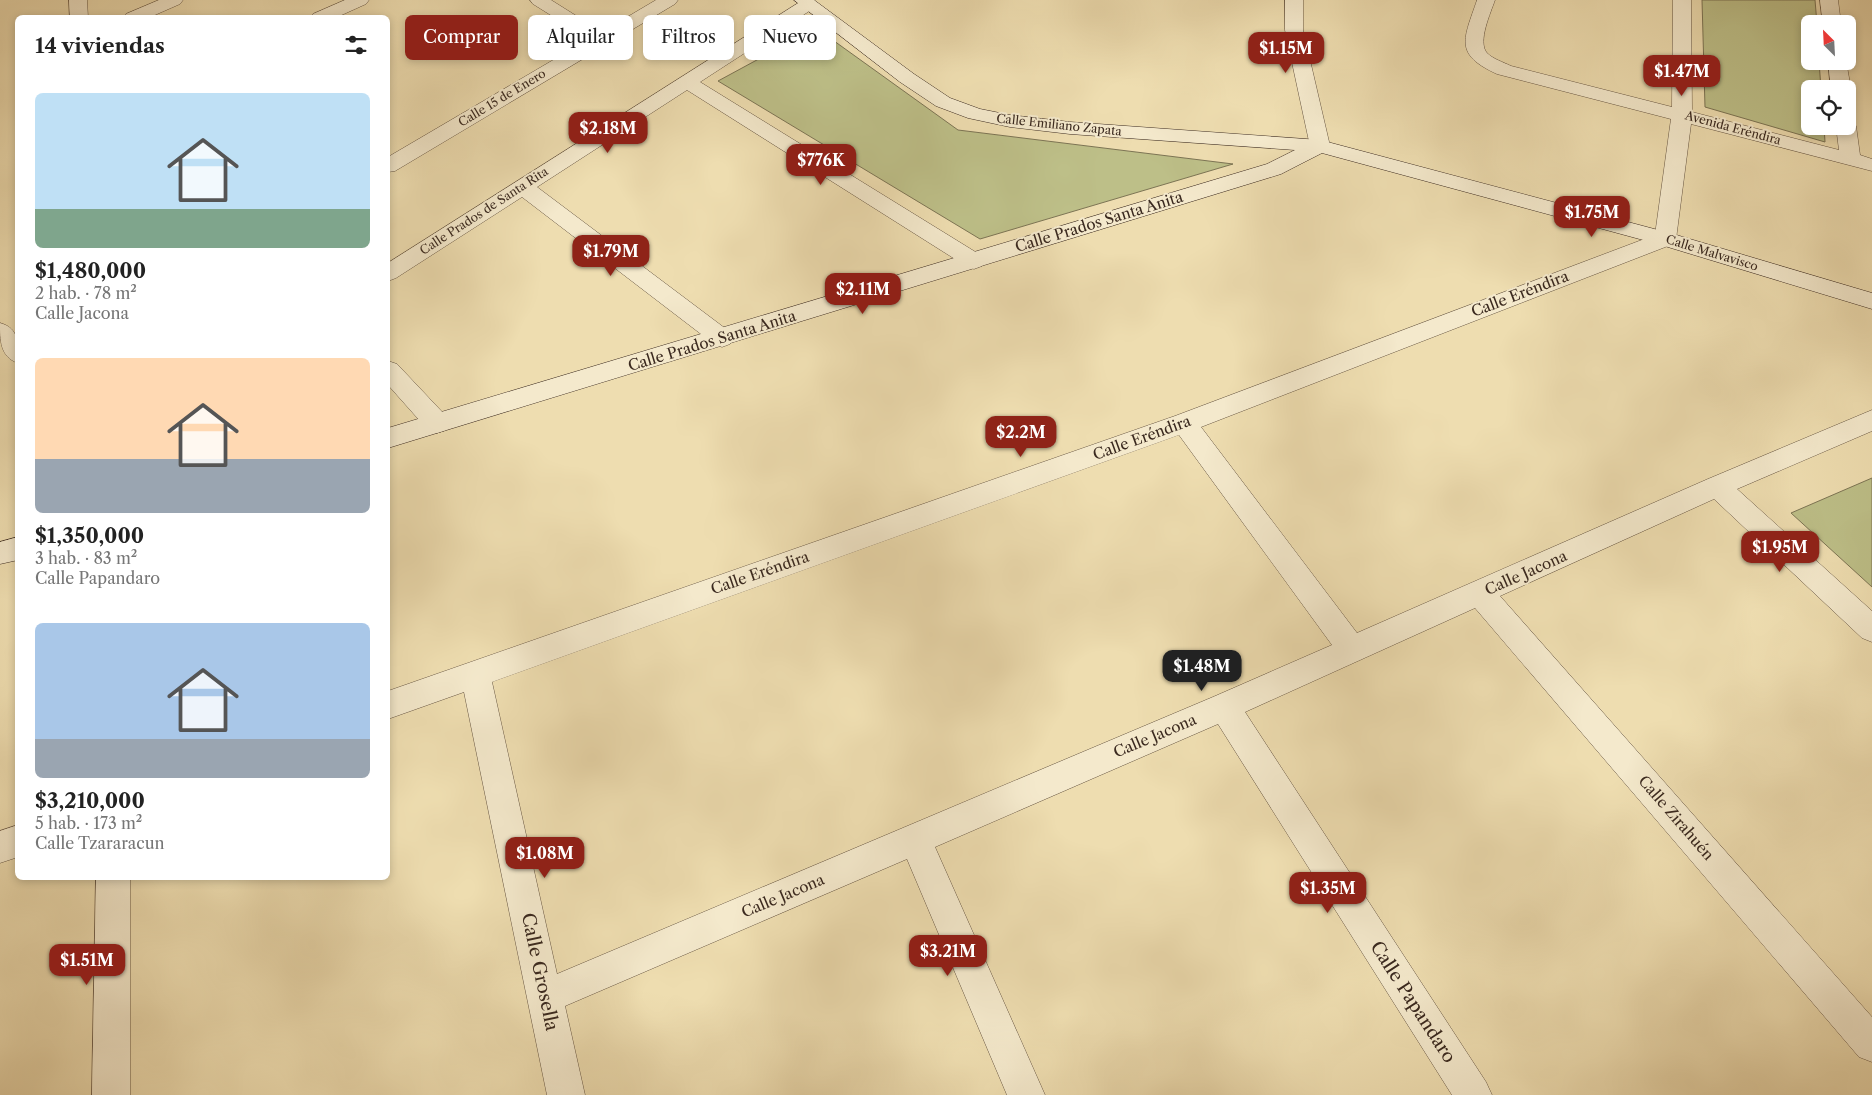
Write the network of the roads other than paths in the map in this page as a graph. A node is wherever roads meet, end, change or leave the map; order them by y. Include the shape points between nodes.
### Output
1 (78, 0) edge
2 (174, 0) edge
3 (360, 0) edge
4 (539, 0) edge
5 (669, 0) edge
6 (1294, 0) edge
7 (1486, 0) edge
8 (1682, 0) edge
9 (1829, 0) edge
10 (806, 2) edge
11 (79, 15) edge
12 (139, 15) edge
13 (326, 15) edge
14 (563, 15) edge
15 (1831, 15) edge
16 (633, 21) edge
17 (566, 60) edge
18 (687, 82) junction
19 (1682, 115) junction
20 (1847, 135) edge
21 (1320, 146) junction
22 (1850, 159) junction
23 (390, 165) edge
24 (1872, 165) edge
25 (523, 187) junction
26 (1665, 239) junction
27 (974, 260) junction
28 (390, 272) edge
29 (1872, 301) edge
30 (0, 331) edge
31 (722, 338) junction
32 (15, 350) edge
33 (15, 361) edge
34 (0, 365) edge
35 (390, 372) edge
36 (1872, 420) edge
37 (437, 423) junction
38 (1184, 423) junction
39 (390, 437) edge
40 (1717, 486) junction
41 (15, 549) edge
42 (0, 553) edge
43 (1480, 593) junction
44 (1872, 629) edge
45 (1352, 649) junction
46 (476, 673) junction
47 (390, 704) edge
48 (1224, 706) junction
49 (915, 840) junction
50 (15, 842) edge
51 (0, 847) edge
52 (113, 880) edge
53 (545, 997) junction
54 (1872, 1044) edge
55 (111, 1095) edge
56 (566, 1095) edge
57 (1026, 1095) edge
58 (1473, 1095) edge

1 - 11 street
2 - 12 street
3 - 13 street
4 - 14 street
5 - 16 street, Calle 15 de Enero
6 - 21 street via 1294,30
7 - 19 street, Avenida Eréndira via 1473,42 1474,50 1488,64
8 - 19 street
9 - 15 street
10 - 18 street, Calle Prados de Santa Rita
10 - 21 street, Calle Emiliano Zapata via 942,102 975,114 1070,128
17 - 23 street, Calle 15 de Enero
18 - 25 street, Calle Prados de Santa Rita
18 - 27 street
19 - 22 street, Avenida Eréndira
19 - 26 street
20 - 22 street
21 - 26 street, Calle Malvavisco
21 - 27 street, Calle Prados Santa Anita via 1274,169
22 - 24 street, Avenida Eréndira
25 - 28 street, Calle Prados de Santa Rita
25 - 31 street
26 - 29 street, Calle Malvavisco
26 - 38 street, Calle Eréndira
27 - 31 street, Calle Prados Santa Anita
30 - 32 street
31 - 37 street, Calle Prados Santa Anita
33 - 34 street
35 - 37 street
36 - 40 street, Calle Jacona
37 - 39 street, Calle Prados Santa Anita
38 - 45 street
38 - 46 street, Calle Eréndira
40 - 43 street, Calle Jacona
40 - 44 street
41 - 42 street
43 - 45 street, Calle Jacona
43 - 54 street, Calle Zirahuén
45 - 48 street, Calle Jacona
46 - 47 street, Calle Eréndira
46 - 53 street, Calle Grosella
48 - 49 street, Calle Jacona
48 - 58 street, Calle Papandaro
49 - 53 street, Calle Jacona
49 - 57 street
50 - 51 street
52 - 55 street
53 - 56 street, Calle Grosella

